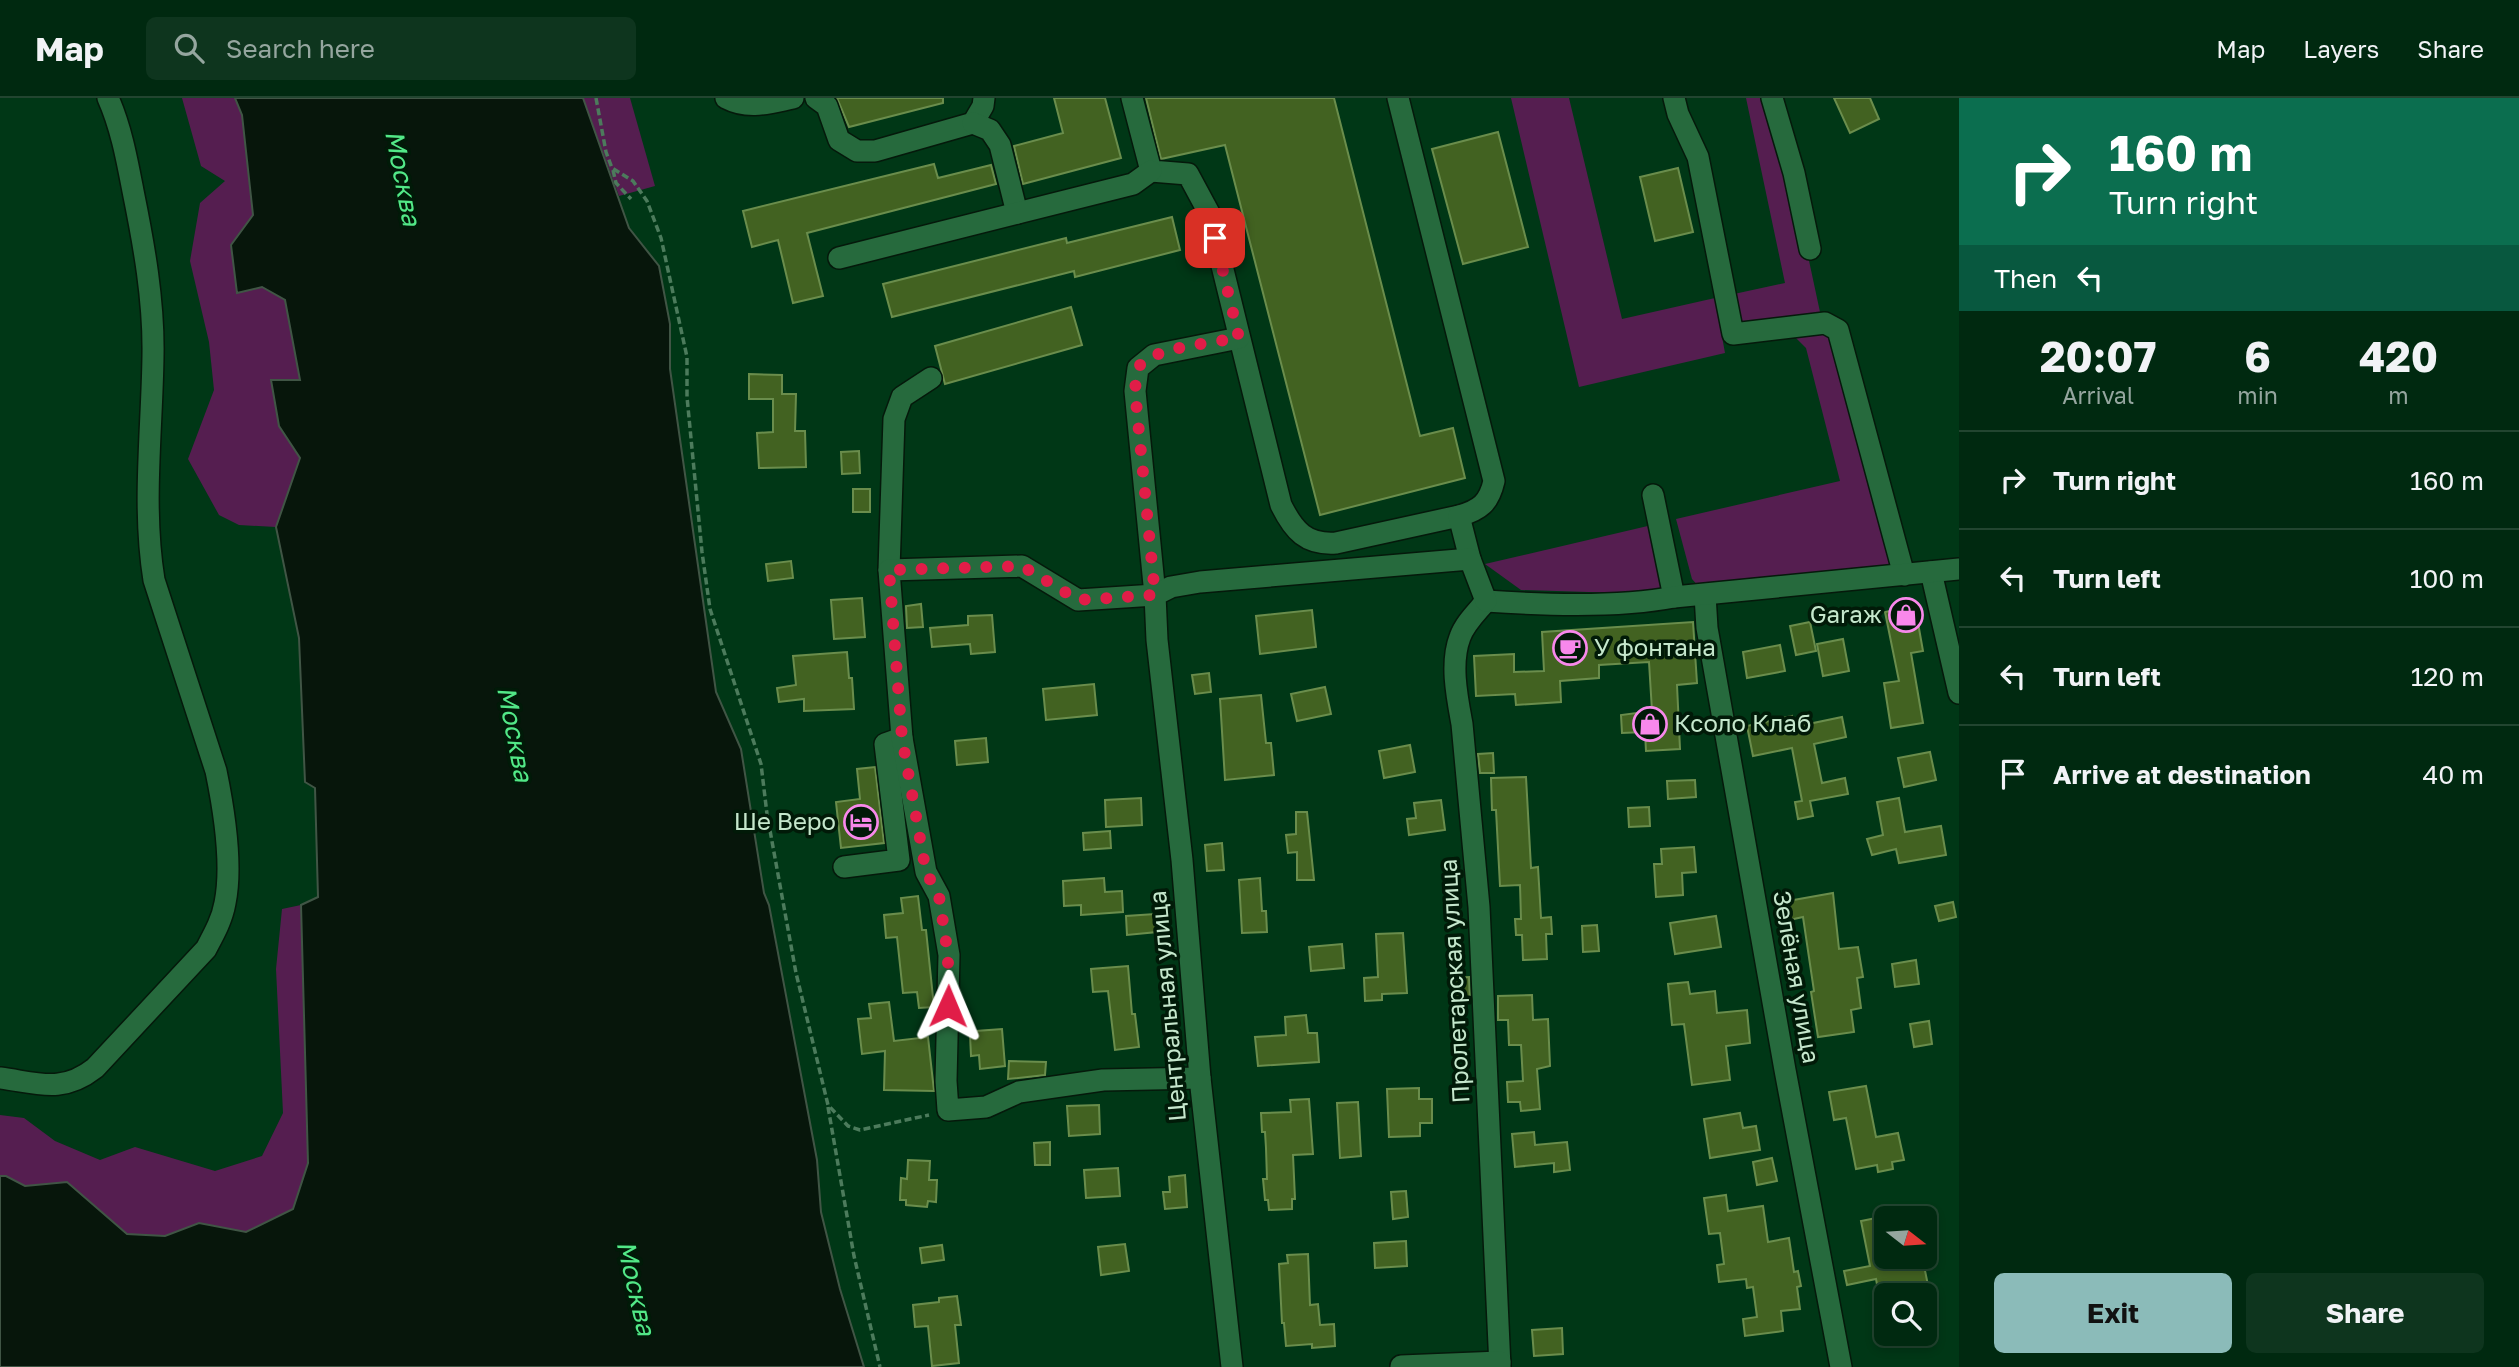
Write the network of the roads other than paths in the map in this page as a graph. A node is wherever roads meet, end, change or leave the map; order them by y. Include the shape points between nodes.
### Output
1 (108, 98) edge
2 (726, 98) edge
3 (793, 98) edge
4 (816, 98) edge
5 (984, 98) edge
6 (1132, 98) edge
7 (1398, 98) edge
8 (1674, 98) edge
9 (1772, 98) edge
10 (973, 123) junction
11 (1151, 172) junction
12 (1017, 213) junction
13 (1810, 249) dead end
14 (839, 258) dead end
15 (1239, 338) junction
16 (931, 378) dead end
17 (1653, 495) dead end
18 (1459, 516) junction
19 (1470, 559) junction
20 (1959, 569) edge
21 (889, 570) junction
22 (1931, 572) junction
23 (1904, 575) junction
24 (1155, 595) junction
25 (1705, 595) junction
26 (1674, 597) junction
27 (1486, 601) junction
28 (1959, 693) edge
29 (902, 738) junction
30 (844, 867) dead end
31 (0, 1078) edge
32 (1199, 1078) junction
33 (1500, 1364) edge
34 (1401, 1366) edge
35 (1231, 1367) edge
36 (1841, 1367) edge

1 - 31 street via 140,227 151,307 149,549 154,580 216,771 228,885 218,927 206,949 81,1080 57,1086
2 - 3 street via 754,106
4 - 10 street via 827,106 839,141 858,151 875,151
5 - 10 street
6 - 11 street
7 - 18 street via 1494,481 1485,505
8 - 23 street via 1698,157 1733,334 1825,323 1838,330
9 - 13 street
10 - 12 street via 990,130 1000,145
11 - 12 street via 1133,184
11 - 15 street via 1188,174 1209,213
12 - 14 street
15 - 18 street via 1281,505 1303,536 1320,544 1336,543
15 - 24 street, Центральная улица via 1154,355 1138,368 1135,391
16 - 21 street via 902,397 894,419
17 - 26 street
18 - 19 street
19 - 24 street via 1200,582
19 - 27 street
20 - 22 street
21 - 24 street via 1022,566 1078,600
21 - 29 street
22 - 23 street
22 - 28 street
23 - 25 street
24 - 32 street, Центральная улица
25 - 26 street
25 - 36 street, Зелёная улица via 1773,1003
26 - 27 street via 1583,603
27 - 33 street, Пролетарская улица via 1460,637 1456,662 1479,907
29 - 30 street via 885,744 898,860
29 - 32 street via 926,872 939,896 948,955 948,1110 986,1107 1019,1092 1103,1080
32 - 35 street, Центральная улица
33 - 34 street

